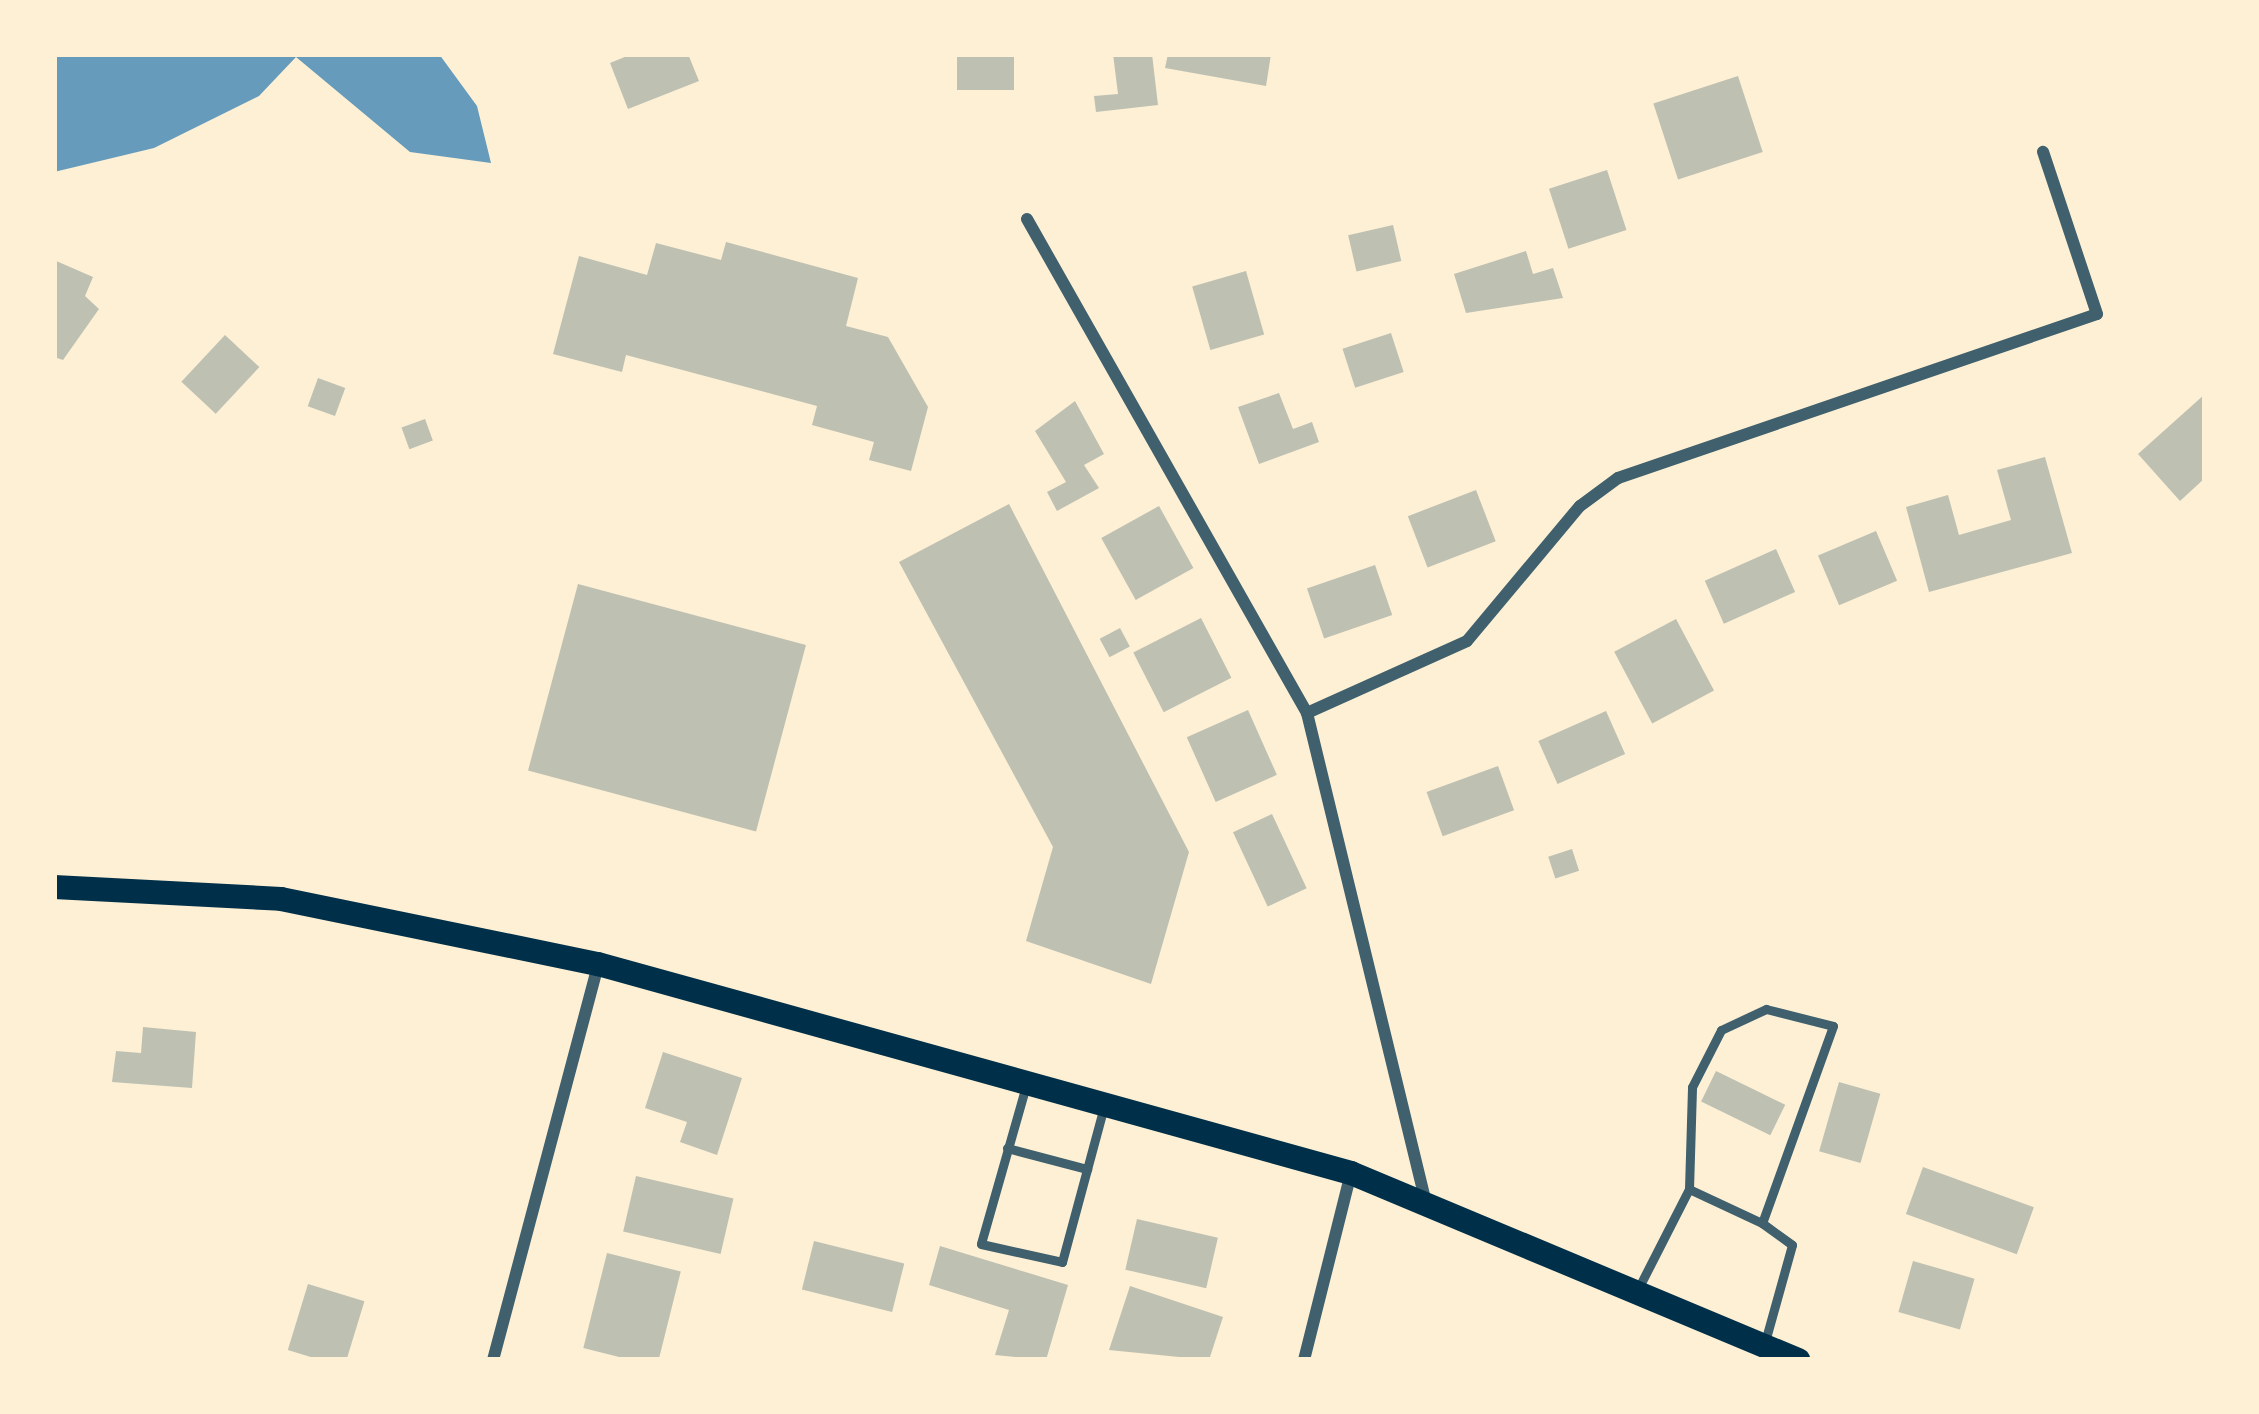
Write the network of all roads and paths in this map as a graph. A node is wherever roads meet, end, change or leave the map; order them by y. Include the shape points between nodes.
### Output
1 (2043, 152) dead end
2 (1028, 220) dead end
3 (1307, 713) junction
4 (54, 886) edge
5 (598, 964) junction
6 (1027, 1082) junction
7 (1105, 1104) junction
8 (1007, 1148) junction
9 (1087, 1169) junction
10 (1351, 1173) junction
11 (1689, 1189) junction
12 (1425, 1199) junction
13 (1762, 1223) junction
14 (1637, 1290) junction
15 (1764, 1345) junction
16 (493, 1360) edge
17 (1304, 1360) edge
18 (1798, 1360) edge

1 - 3 street via 2097,314 1618,478 1555,533 1467,641
2 - 3 street
3 - 12 street
4 - 5 main road via 281,899
5 - 6 main road
5 - 16 street
6 - 7 main road
6 - 8 lane
7 - 9 lane
7 - 10 main road
8 - 9 lane
8 - 9 lane via 981,1244 1062,1262
10 - 12 main road
10 - 17 street
11 - 13 lane
11 - 13 lane via 1701,1056 1721,1030 1766,1010 1824,1019 1837,1038
11 - 14 lane
12 - 14 main road
13 - 15 lane via 1792,1245
14 - 15 main road
15 - 18 main road

